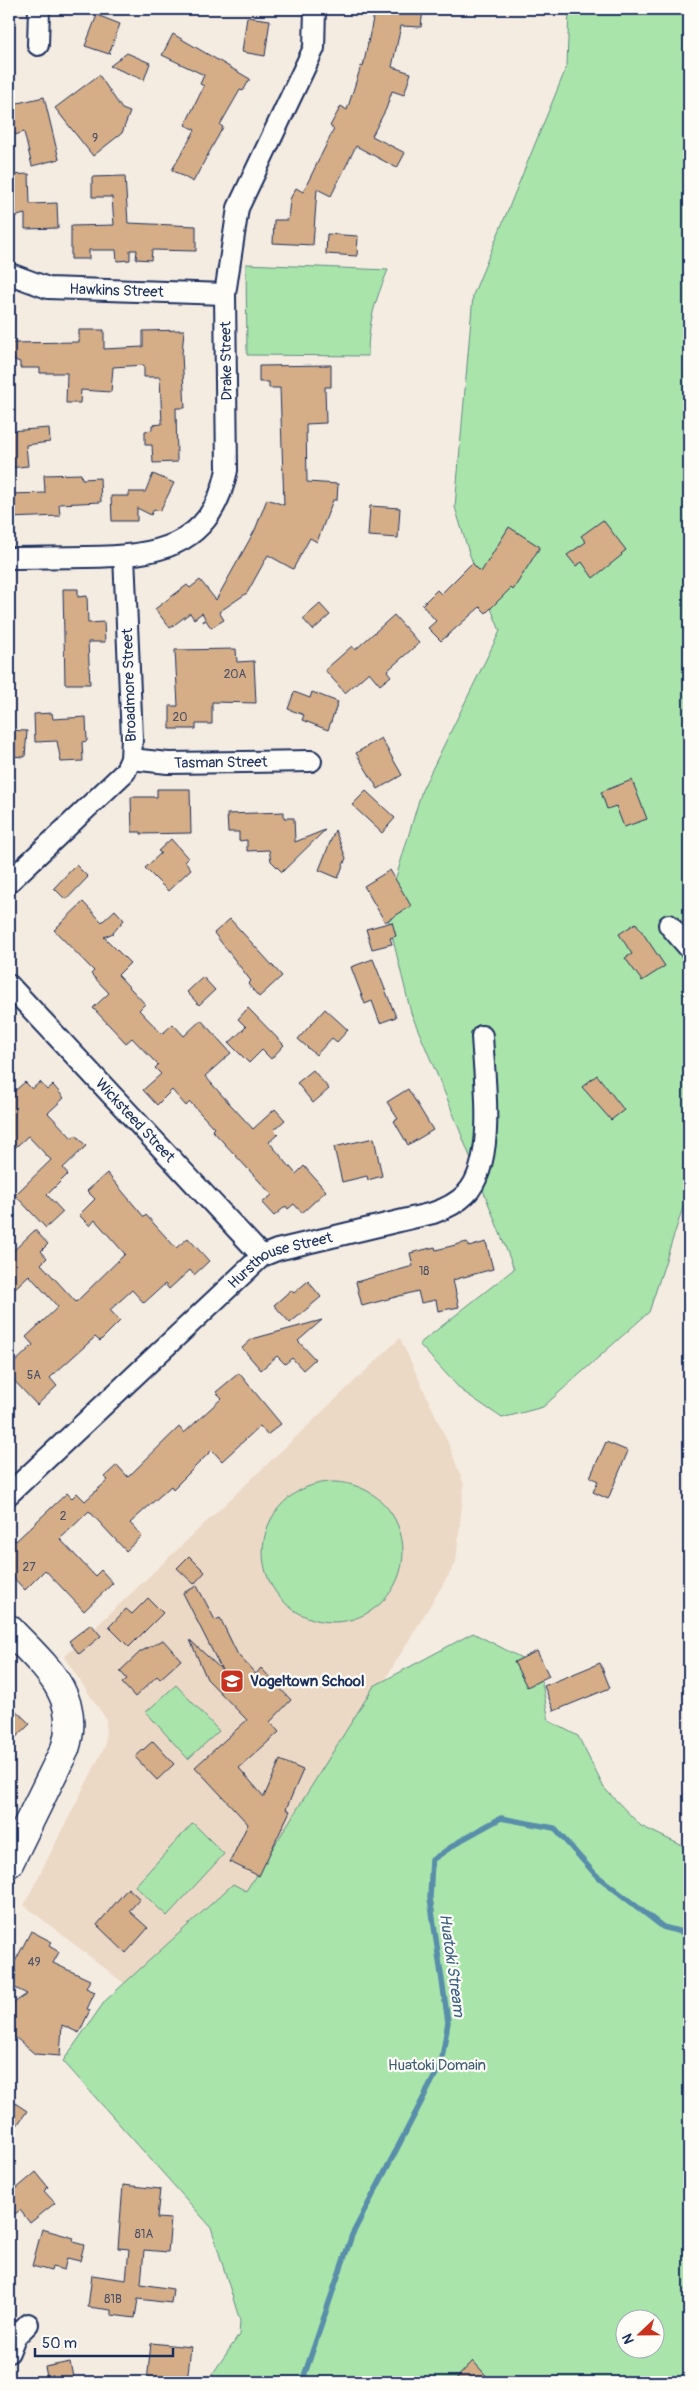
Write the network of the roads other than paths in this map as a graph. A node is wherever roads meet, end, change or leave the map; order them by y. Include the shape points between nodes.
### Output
1 (39, 9) edge
2 (315, 9) edge
3 (38, 45) dead end
4 (10, 274) edge
5 (225, 294) junction
6 (124, 556) junction
7 (9, 558) edge
8 (131, 759) junction
9 (311, 761) dead end
10 (9, 882) edge
11 (669, 925) dead end
12 (689, 948) edge
13 (9, 985) edge
14 (482, 1036) dead end
15 (262, 1256) junction
16 (9, 1494) edge
17 (9, 1629) edge
18 (9, 1863) edge
19 (28, 2324) dead end
20 (9, 2352) edge

1 - 3 street
2 - 5 street, Drake Street via 314,48 238,208
4 - 5 street, Hawkins Street via 48,288
5 - 6 street, Drake Street via 227,470 222,494 210,516 176,544
6 - 7 street, Drake Street
6 - 8 street, Broadmore Street
8 - 9 street, Tasman Street via 162,763
8 - 10 street, Broadmore Street via 125,772 105,793
11 - 12 street
13 - 15 street, Wicksteed Street
14 - 15 street, Hursthouse Street via 484,1144 480,1168 467,1193 445,1209 433,1213
15 - 16 street, Hursthouse Street
17 - 18 main road via 59,1684 66,1699 70,1728 65,1749
19 - 20 street via 15,2337

